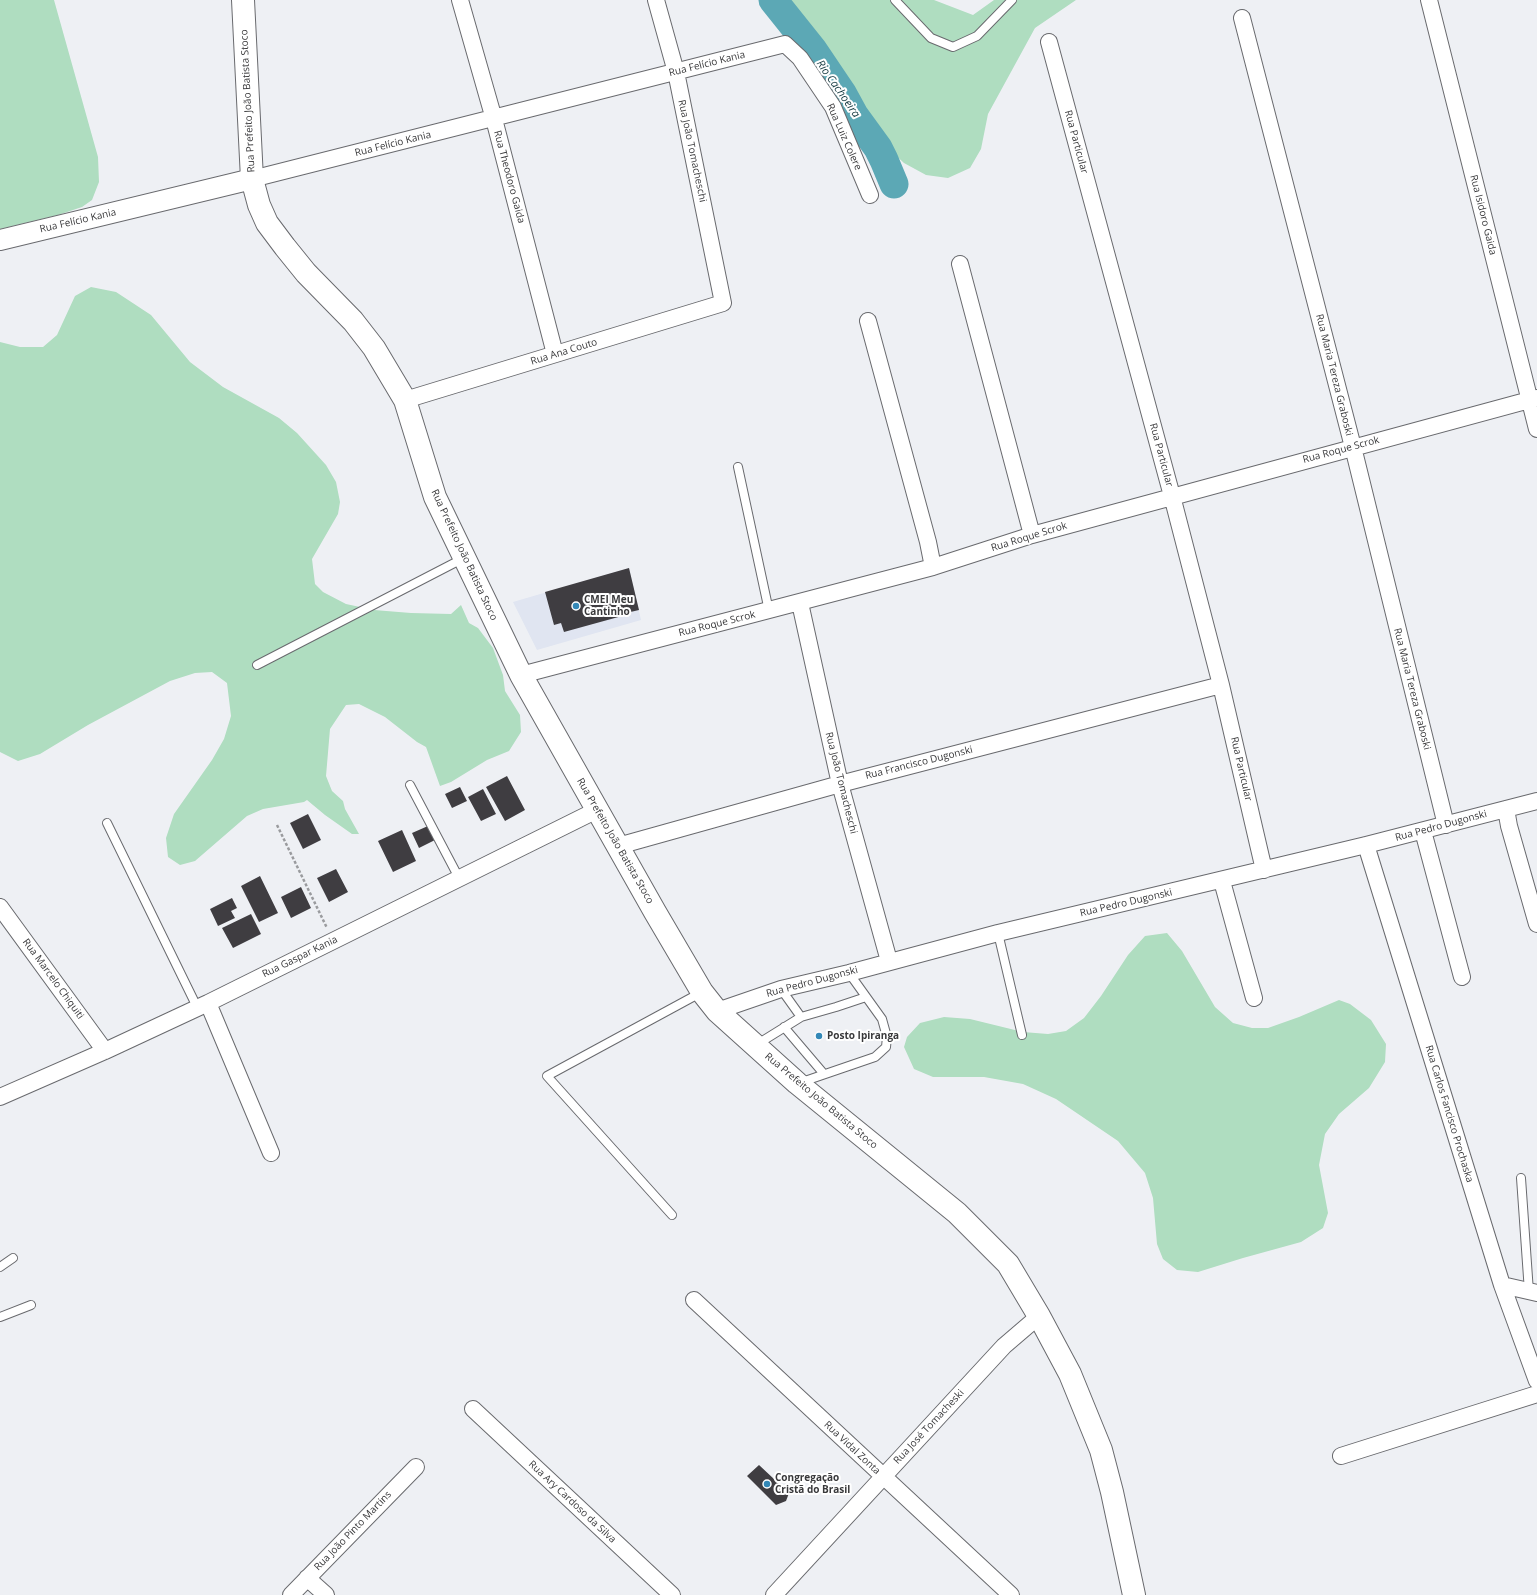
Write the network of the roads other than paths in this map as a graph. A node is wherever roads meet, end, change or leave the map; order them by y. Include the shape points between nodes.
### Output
1 (243, 0) edge
2 (460, 0) edge
3 (656, 0) edge
4 (895, 0) edge
5 (1012, 0) edge
6 (1429, 0) edge
7 (1242, 18) dead end
8 (1049, 42) dead end
9 (785, 44) joint
10 (676, 72) junction
11 (494, 118) junction
12 (252, 179) junction
13 (870, 195) dead end
14 (0, 240) edge
15 (960, 264) dead end
16 (723, 303) joint
17 (868, 321) dead end
18 (555, 354) junction
19 (1533, 399) edge
20 (405, 400) junction
21 (1537, 429) edge
22 (1353, 447) junction
23 (738, 467) dead end
24 (1172, 496) junction
25 (1032, 535) junction
26 (464, 558) junction
27 (933, 567) junction
28 (800, 603) junction
29 (769, 611) junction
30 (257, 665) dead end
31 (521, 675) junction
32 (1221, 686) junction
33 (840, 784) junction
34 (410, 785) dead end
35 (1537, 801) edge
36 (1506, 809) junction
37 (597, 810) junction
38 (107, 823) dead end
39 (1446, 825) junction
40 (1422, 831) junction
41 (1366, 845) junction
42 (618, 846) junction
43 (1264, 870) junction
44 (459, 878) junction
45 (1222, 881) junction
46 (0, 907) edge
47 (1537, 924) edge
48 (998, 933) junction
49 (889, 961) junction
50 (849, 973) junction
51 (1462, 977) dead end
52 (780, 989) junction
53 (702, 992) junction
54 (866, 997) junction
55 (1254, 998) dead end
56 (203, 1005) junction
57 (717, 1011) junction
58 (801, 1017) junction
59 (784, 1027) junction
60 (1022, 1035) dead end
61 (755, 1046) junction
62 (105, 1051) junction
63 (824, 1074) junction
64 (797, 1084) junction
65 (0, 1097) edge
66 (271, 1152) dead end
67 (1521, 1178) dead end
68 (672, 1215) dead end
69 (13, 1258) dead end
70 (0, 1267) edge
71 (1502, 1285) junction
72 (1533, 1292) edge
73 (694, 1300) dead end
74 (31, 1305) dead end
75 (0, 1316) edge
76 (1039, 1316) junction
77 (1537, 1381) edge
78 (1537, 1394) edge
79 (473, 1409) dead end
80 (1341, 1456) dead end
81 (416, 1467) dead end
82 (883, 1477) junction
83 (307, 1578) junction
84 (291, 1595) edge
85 (326, 1595) edge
86 (672, 1595) edge
87 (774, 1595) edge
88 (1011, 1595) edge
89 (1134, 1595) edge

1 - 12 main road, Rua Prefeito João Batista Stoco
2 - 11 street, Rua Theodoro Gaida
3 - 10 street, Rua João Tomacheschi
4 - 5 lane via 931,38 953,47 977,36
6 - 19 street, Rua Isidoro Gaida
7 - 22 street, Rua Maria Tereza Graboski
8 - 24 street, Rua Particular
9 - 10 street, Rua Felício Kania
9 - 13 street, Rua Luiz Colere via 800,58 833,107
10 - 11 street, Rua Felício Kania
10 - 16 street, Rua João Tomacheschi
11 - 12 street, Rua Felício Kania
11 - 18 street, Rua Theodoro Gaida
12 - 14 street, Rua Felício Kania
12 - 20 main road, Rua Prefeito João Batista Stoco via 267,223 306,273 353,321 374,348
15 - 25 street
16 - 18 street, Rua Ana Couto
17 - 27 street
18 - 20 street, Rua Ana Couto
19 - 21 street, Rua Isidoro Gaida
19 - 22 street, Rua Roque Scrok
20 - 26 main road, Rua Prefeito João Batista Stoco via 435,496
22 - 24 street, Rua Roque Scrok
22 - 39 street, Rua Maria Tereza Graboski
23 - 29 lane
24 - 25 street, Rua Roque Scrok
24 - 32 street, Rua Particular
25 - 27 street, Rua Roque Scrok
26 - 30 lane
26 - 31 main road, Rua Prefeito João Batista Stoco
27 - 28 street, Rua Roque Scrok
28 - 29 street, Rua Roque Scrok
28 - 33 street, Rua João Tomacheschi
29 - 31 street, Rua Roque Scrok
31 - 37 main road, Rua Prefeito João Batista Stoco
32 - 33 street, Rua Francisco Dugonski
32 - 43 street, Rua Particular
33 - 42 street, Rua Francisco Dugonski
33 - 49 street, Rua João Tomacheschi
34 - 44 lane
35 - 36 street, Rua Pedro Dugonski
36 - 39 street, Rua Pedro Dugonski
36 - 47 street
37 - 42 main road, Rua Prefeito João Batista Stoco
37 - 44 street, Rua Gaspar Kania
38 - 56 lane
39 - 40 street, Rua Pedro Dugonski
40 - 41 street, Rua Pedro Dugonski
40 - 51 street
41 - 43 street, Rua Pedro Dugonski
41 - 71 street, Rua Carlos Fancisco Prochaska
42 - 53 main road, Rua Prefeito João Batista Stoco
43 - 45 street, Rua Pedro Dugonski
44 - 56 street, Rua Gaspar Kania
45 - 48 street, Rua Pedro Dugonski
45 - 55 street
46 - 62 street, Rua Marcelo Chiquiti
48 - 49 street, Rua Pedro Dugonski
48 - 60 lane
49 - 50 street, Rua Pedro Dugonski
50 - 52 street, Rua Pedro Dugonski
50 - 54 lane
52 - 57 street, Rua Pedro Dugonski
52 - 58 lane
53 - 57 main road, Rua Prefeito João Batista Stoco
53 - 68 lane via 547,1076
54 - 58 lane
54 - 63 lane via 882,1020 887,1037 886,1047 875,1057
56 - 62 street, Rua Gaspar Kania
56 - 66 street
57 - 61 main road, Rua Prefeito João Batista Stoco
58 - 59 lane
59 - 61 lane
59 - 63 lane
61 - 64 main road, Rua Prefeito João Batista Stoco
62 - 65 street, Rua Gaspar Kania
63 - 64 lane
64 - 76 main road, Rua Prefeito João Batista Stoco via 957,1213 1008,1264
67 - 72 lane
69 - 70 lane
71 - 72 street
71 - 77 street, Rua Carlos Fancisco Prochaska
73 - 82 street, Rua Vidal Zonta
74 - 75 lane
76 - 82 street, Rua José Tomacheski via 1004,1346
76 - 89 main road, Rua Prefeito João Batista Stoco via 1070,1374 1101,1450
78 - 80 street
79 - 86 street, Rua Ary Cardoso da Silva
81 - 83 street, Rua João Pinto Martins
82 - 87 street, Rua José Tomacheski
82 - 88 street, Rua Vidal Zonta
83 - 84 street, Rua João Pinto Martins
83 - 85 street

